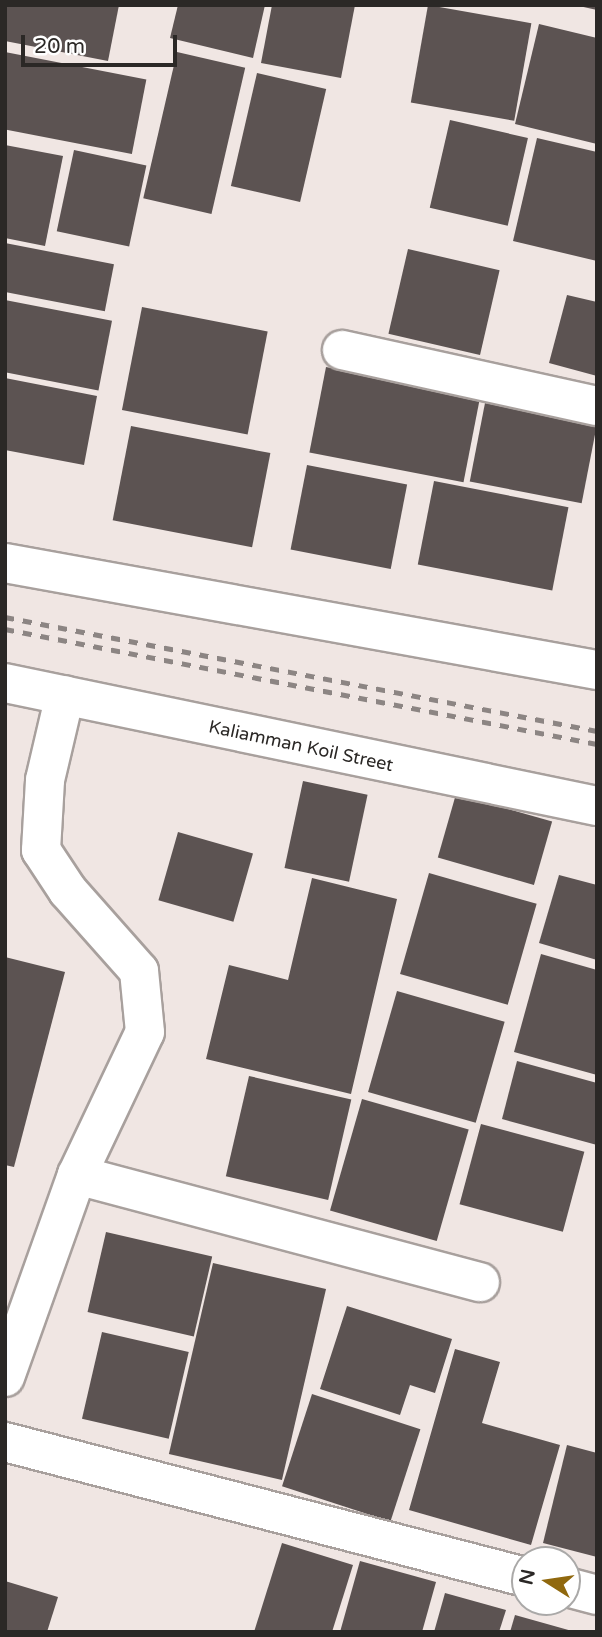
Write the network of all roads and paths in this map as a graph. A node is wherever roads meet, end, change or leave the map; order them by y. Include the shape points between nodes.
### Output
1 (342, 350) dead end
2 (597, 406) edge
3 (5, 563) edge
4 (597, 670) edge
5 (5, 683) edge
6 (65, 695) junction
7 (597, 806) edge
8 (77, 1175) junction
9 (480, 1282) dead end
10 (5, 1377) edge
11 (5, 1442) edge
12 (511, 1573) edge

1 - 2 street
3 - 4 street
5 - 6 street, Kaliamman Koil Street
6 - 7 street, Kaliamman Koil Street
6 - 8 street via 45,780 40,850 68,891 139,971 145,1031
8 - 9 street
8 - 10 street
11 - 12 street

